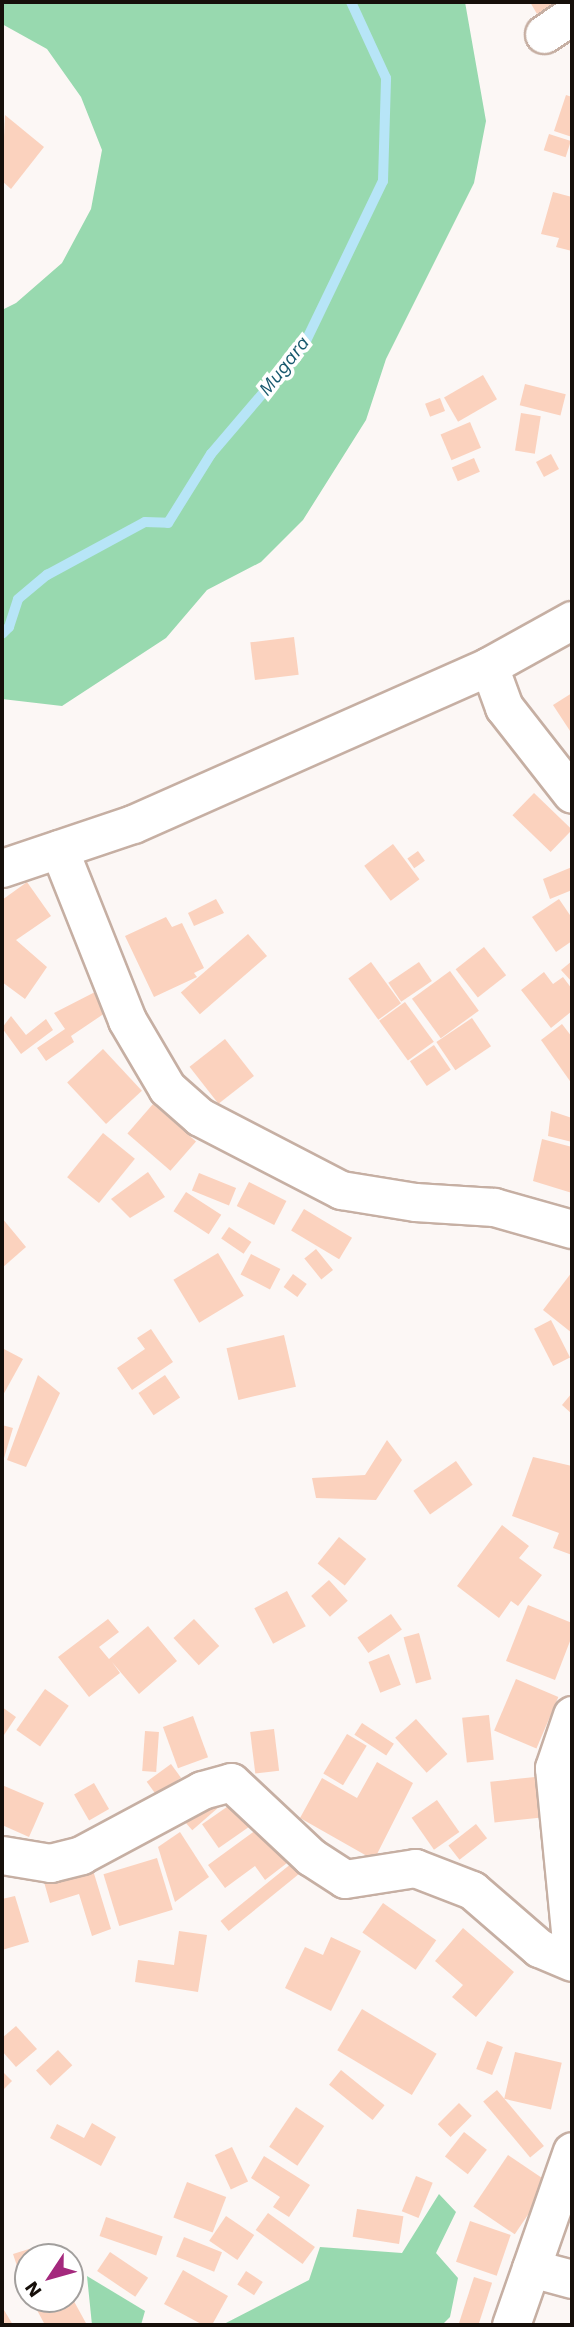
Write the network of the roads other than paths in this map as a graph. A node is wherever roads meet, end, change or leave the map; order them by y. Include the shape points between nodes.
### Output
1 (572, 620) edge
2 (489, 666) junction
3 (572, 794) edge
4 (59, 849) junction
5 (2, 868) edge
6 (572, 1229) edge
7 (572, 1715) edge
8 (2, 1855) edge
9 (572, 1950) edge
10 (572, 1962) edge
11 (572, 2151) edge
12 (531, 2268) junction
13 (572, 2279) edge
14 (511, 2325) edge

1 - 2 street
2 - 3 street via 505,706
2 - 4 street via 133,824
4 - 5 street
4 - 6 street via 127,1020 167,1088 200,1117 341,1189 415,1202 494,1207
7 - 9 street via 554,1768
8 - 10 street via 50,1863 80,1855 202,1790 231,1782 311,1857 345,1879 415,1868 472,1890 539,1948
11 - 12 street
12 - 13 street
12 - 14 street

